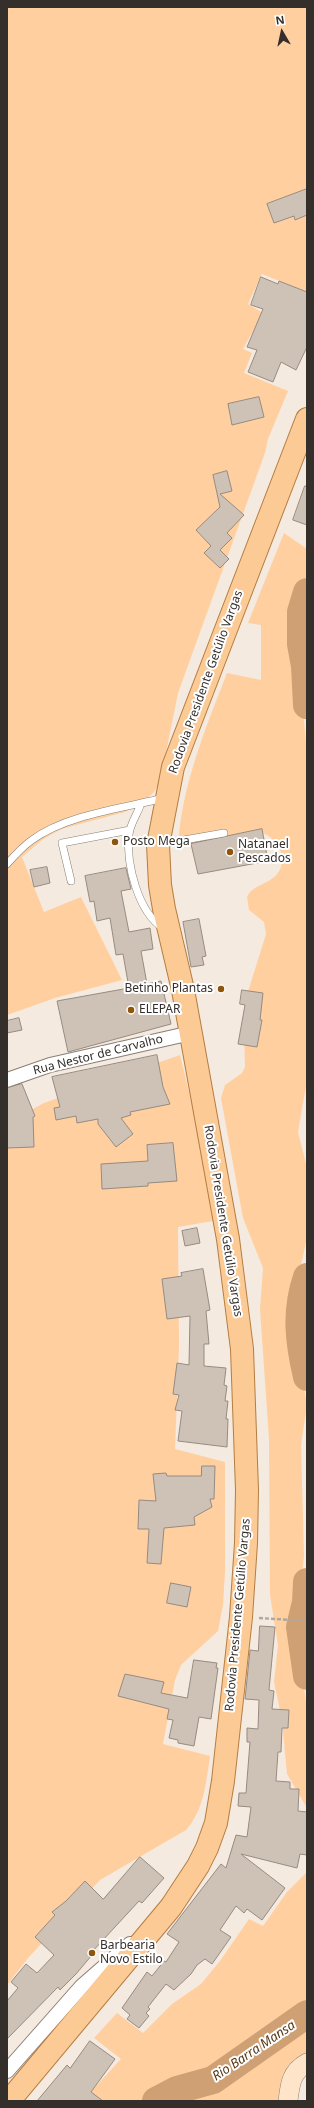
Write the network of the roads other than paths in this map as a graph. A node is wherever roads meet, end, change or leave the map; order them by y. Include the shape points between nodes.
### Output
1 (307, 419) edge
2 (302, 444) edge
3 (167, 797) junction
4 (141, 803) junction
5 (130, 830) junction
6 (224, 833) dead end
7 (158, 845) junction
8 (7, 864) edge
9 (71, 881) dead end
10 (168, 931) junction
11 (191, 1033) junction
12 (7, 1080) edge
13 (88, 1993) junction
14 (307, 2063) edge
15 (7, 2071) edge
16 (9, 2101) edge
17 (288, 2101) edge

1 - 2 main road, Rodovia Presidente Getúlio Vargas
2 - 3 main road, Rodovia Presidente Getúlio Vargas via 189,723 173,767
3 - 4 lane
3 - 7 main road, Rodovia Presidente Getúlio Vargas
4 - 5 lane
4 - 8 lane via 68,822 48,831 32,840
5 - 9 lane via 62,843
5 - 10 lane via 129,843 138,896 149,916
6 - 7 lane
7 - 10 main road, Rodovia Presidente Getúlio Vargas via 160,885
10 - 11 main road, Rodovia Presidente Getúlio Vargas
11 - 12 street, Rua Nestor de Carvalho via 56,1063
11 - 13 main road, Rodovia Presidente Getúlio Vargas via 228,1239 242,1349 247,1490 246,1543 228,1734 216,1823 207,1848 194,1872 162,1917
13 - 15 street
13 - 16 main road, Rodovia Presidente Getúlio Vargas
14 - 17 street via 294,2073

